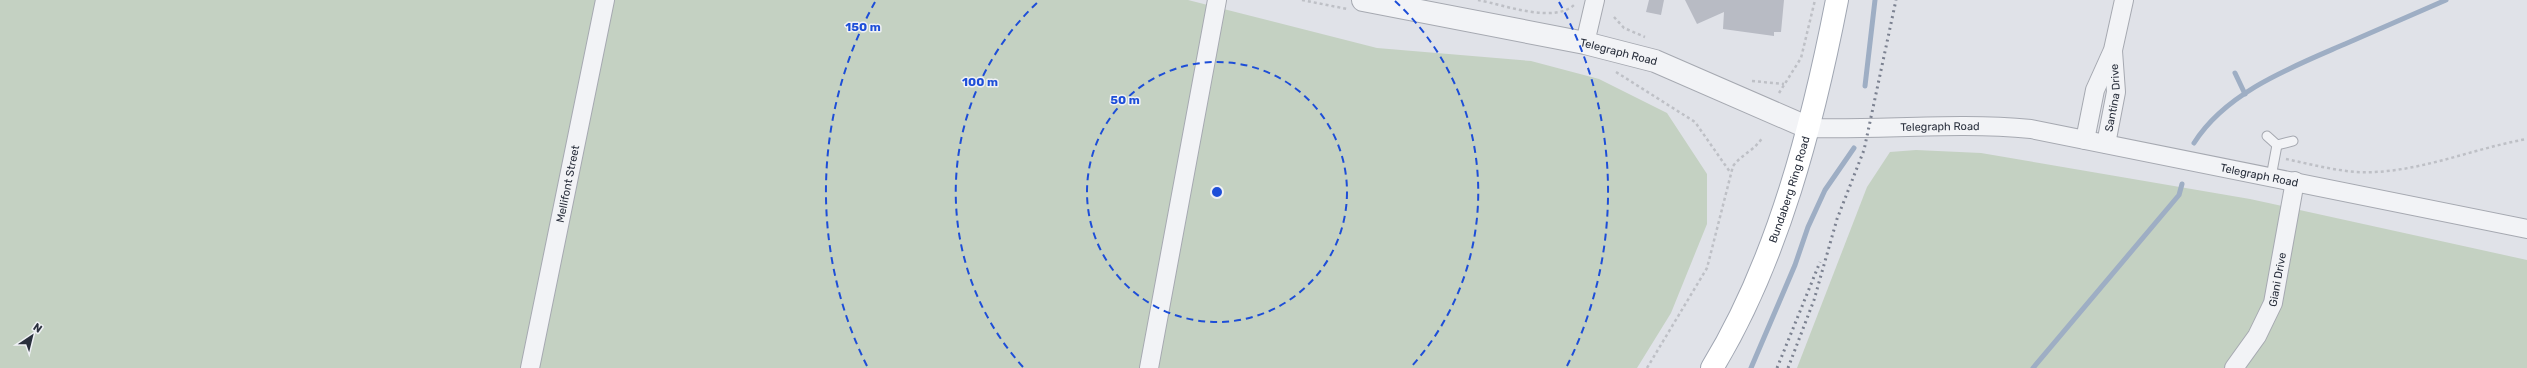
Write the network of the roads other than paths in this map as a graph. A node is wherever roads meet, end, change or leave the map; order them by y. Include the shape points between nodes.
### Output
1 (605, 0) edge
2 (1217, 0) edge
3 (1363, 0) edge
4 (1837, 0) edge
5 (2122, 1) edge
6 (1587, 3) edge
7 (1585, 43) junction
8 (2113, 50) junction
9 (1809, 128) junction
10 (2267, 136) dead end
11 (2085, 140) junction
12 (2293, 141) dead end
13 (2106, 144) junction
14 (2277, 145) junction
15 (2271, 176) junction
16 (2295, 181) junction
17 (2527, 229) edge
18 (530, 368) edge
19 (1149, 368) edge
20 (1712, 368) edge
21 (2234, 368) edge

1 - 18 street, Mellifont Street
2 - 19 street
3 - 7 street, Telegraph Road
4 - 9 main road, Bundaberg Ring Road
5 - 8 street, Santina Drive
6 - 7 street
7 - 9 street, Telegraph Road via 1655,61
8 - 11 street, Santina Drive via 2095,90
8 - 13 street, Santina Drive via 2116,92
9 - 11 street, Telegraph Road via 1869,129 1988,125 2031,129
9 - 20 main road, Bundaberg Ring Road via 1794,179 1758,276 1730,340
10 - 14 lane
11 - 13 street, Telegraph Road
12 - 14 lane
13 - 15 street, Telegraph Road
14 - 15 lane
15 - 16 street, Telegraph Road
16 - 17 street, Telegraph Road
16 - 21 street, Giani Drive via 2273,303 2256,336

